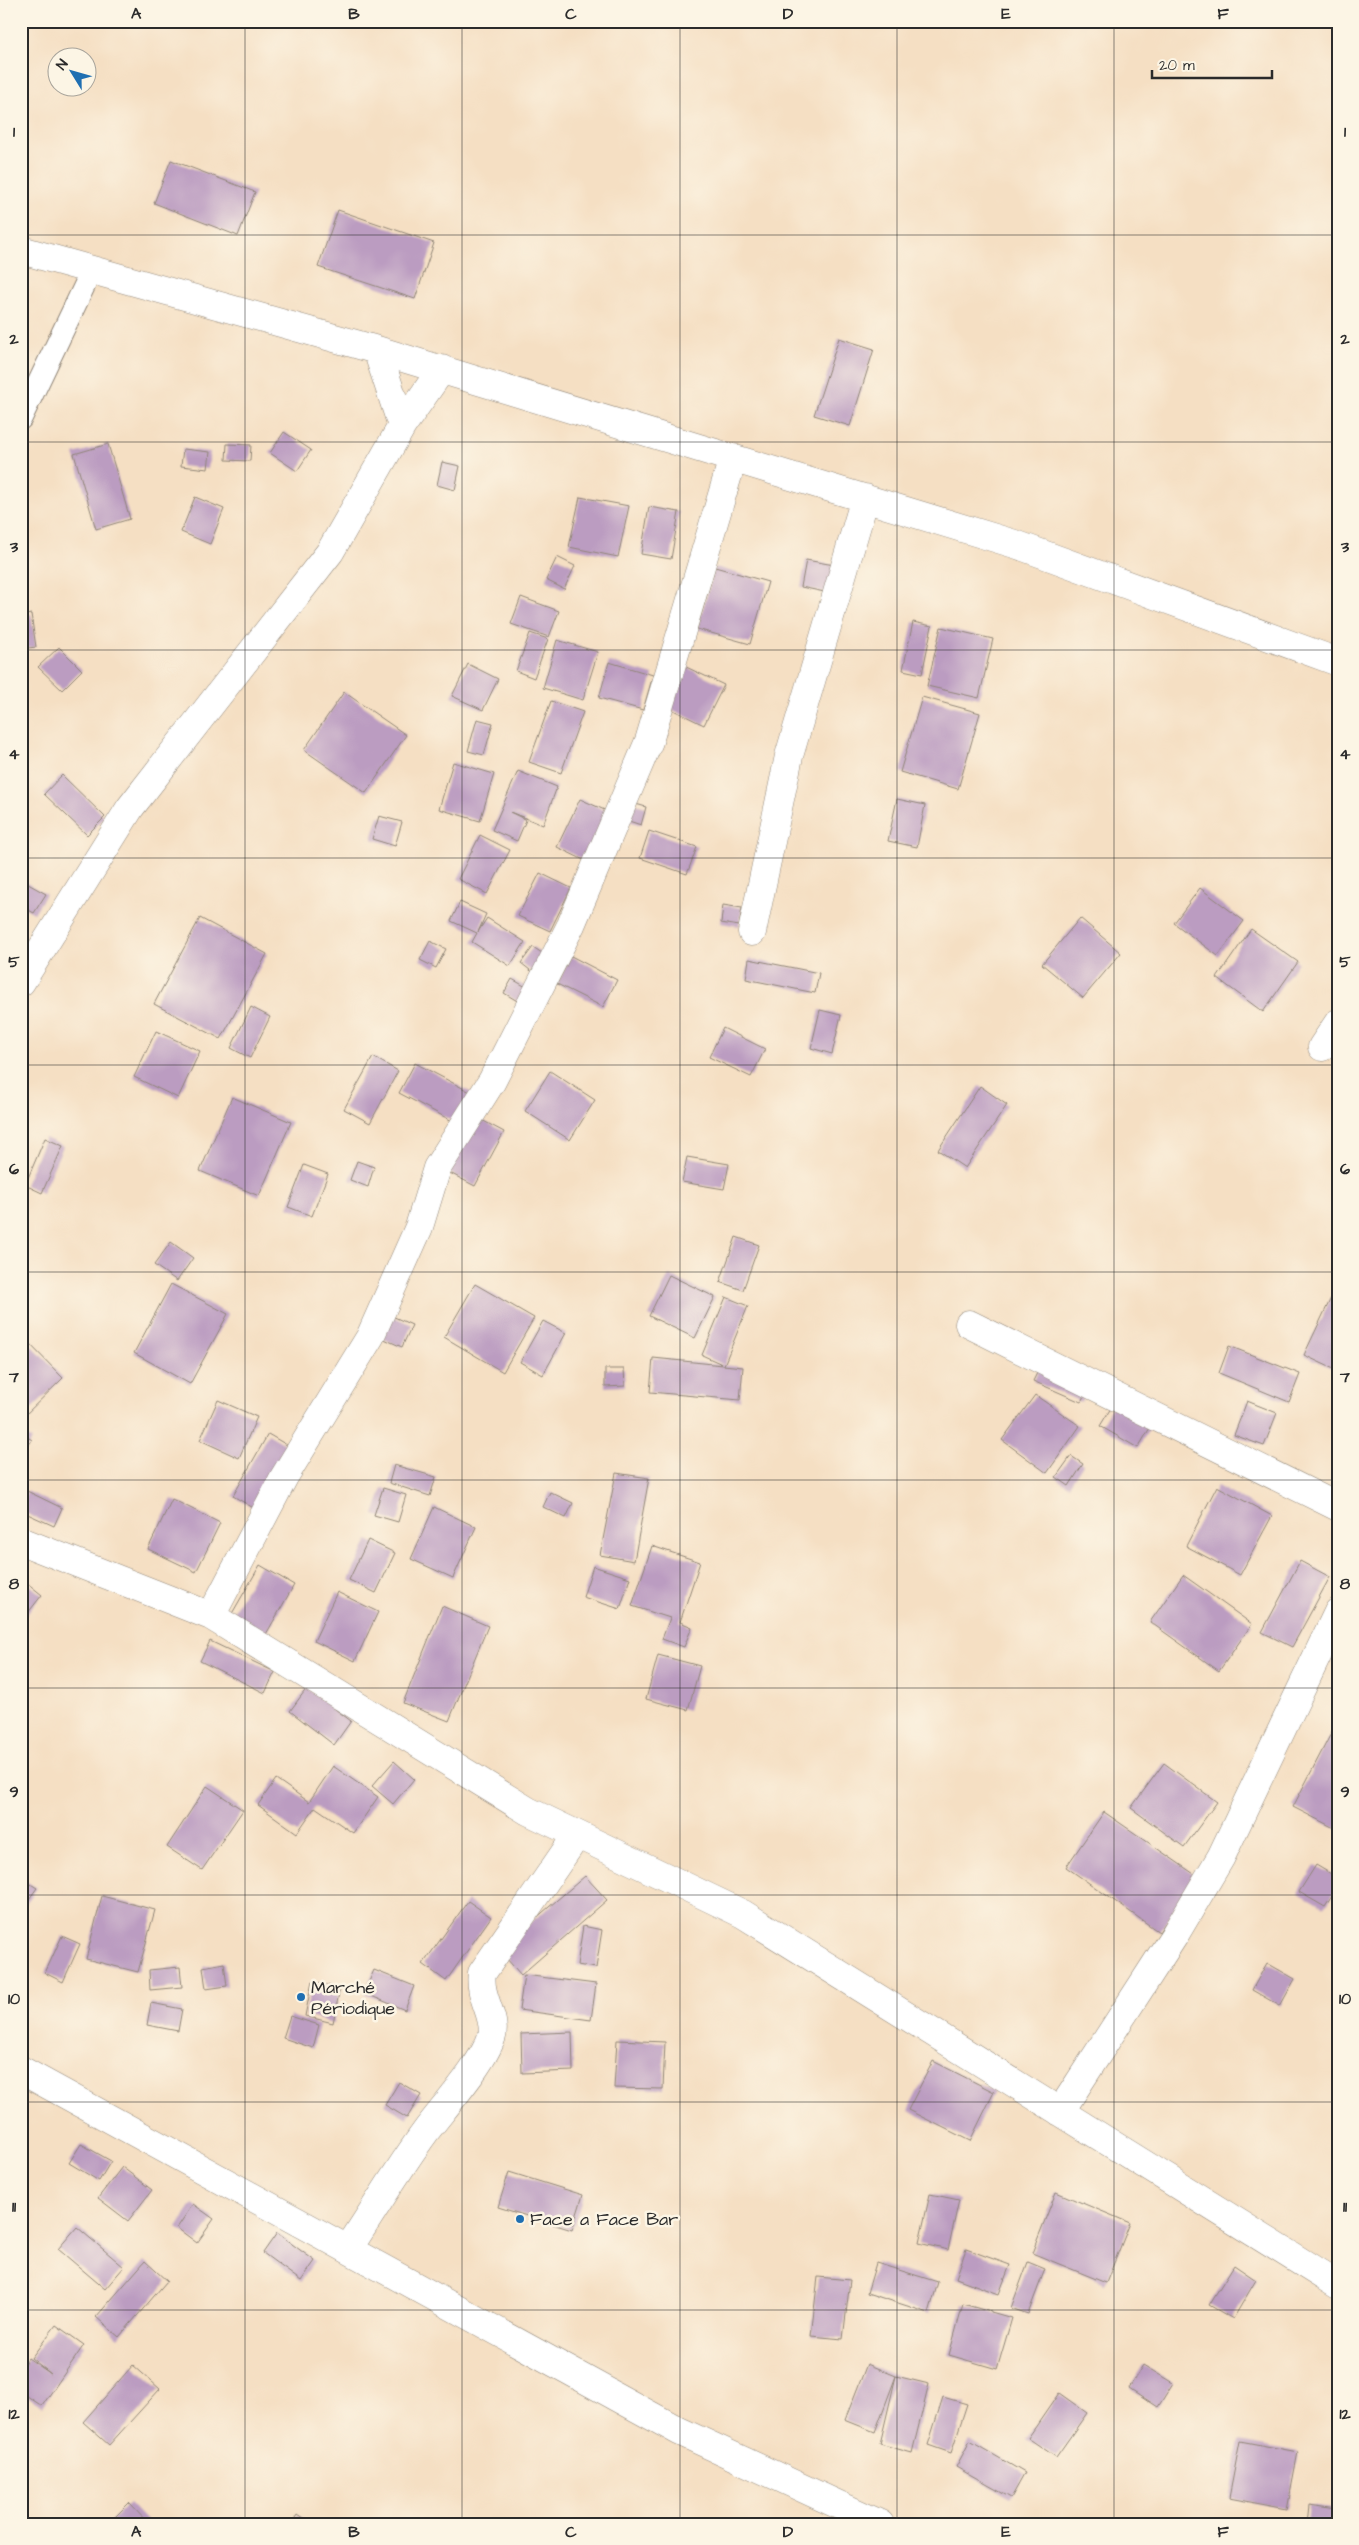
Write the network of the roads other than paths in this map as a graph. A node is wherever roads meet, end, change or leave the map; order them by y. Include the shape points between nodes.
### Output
1 (21, 250) edge
2 (92, 270) junction
3 (377, 350) junction
4 (442, 370) junction
5 (21, 419) edge
6 (402, 426) junction
7 (734, 458) junction
8 (865, 498) junction
9 (1338, 662) edge
10 (752, 932) dead end
11 (21, 982) edge
12 (1338, 1023) edge
13 (1322, 1047) dead end
14 (969, 1324) dead end
15 (1338, 1507) edge
16 (21, 1541) edge
17 (1338, 1612) edge
18 (211, 1616) junction
19 (577, 1835) junction
20 (21, 2070) edge
21 (1060, 2112) junction
22 (348, 2249) junction
23 (1338, 2285) edge
24 (880, 2524) edge

1 - 2 street
2 - 3 street
2 - 5 lane
3 - 4 street
3 - 6 street
4 - 6 street
4 - 7 street
6 - 11 street via 330,552 130,808
7 - 8 street
7 - 18 street via 649,741 571,925 492,1081 437,1168 419,1227 370,1337 284,1477
8 - 9 street via 1018,545
8 - 10 street via 789,756
12 - 13 street
14 - 15 street
16 - 18 street
17 - 21 street via 1221,1857
18 - 19 street via 528,1811
19 - 21 street via 743,1914
19 - 22 street via 482,1973 480,1986 492,2025 492,2036 475,2066 425,2132
20 - 22 street
21 - 23 street
22 - 24 street via 679,2431

